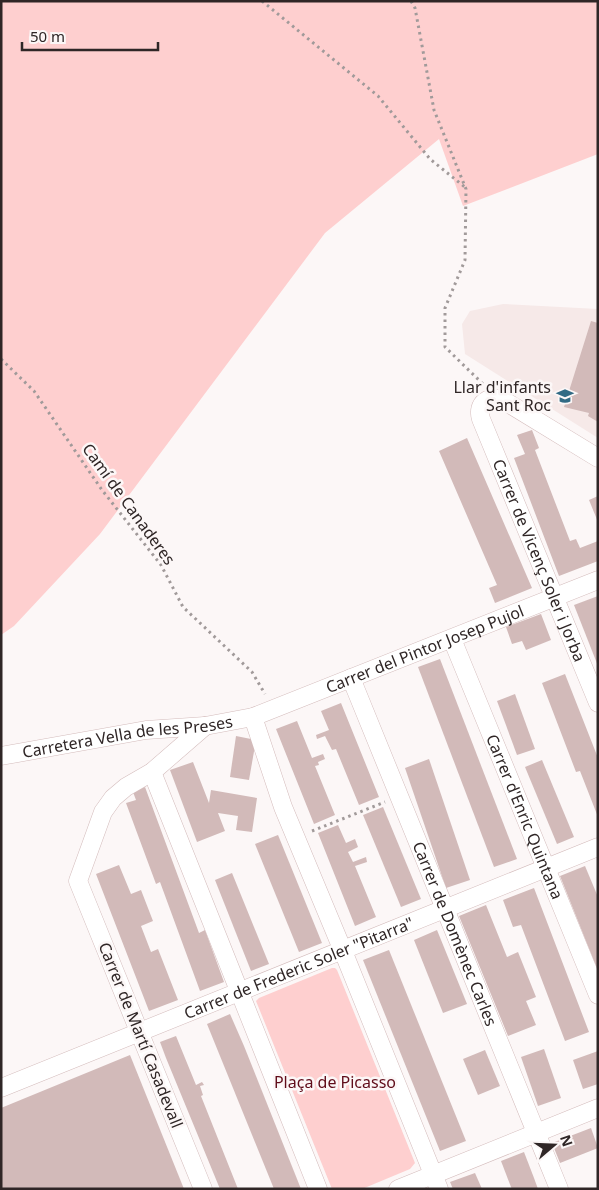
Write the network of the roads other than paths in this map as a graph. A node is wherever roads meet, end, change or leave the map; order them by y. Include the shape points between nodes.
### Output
1 (598, 458) edge
2 (598, 580) edge
3 (554, 598) junction
4 (452, 638) junction
5 (351, 678) junction
6 (598, 703) edge
7 (252, 717) junction
8 (205, 726) junction
9 (1, 756) edge
10 (152, 772) junction
11 (598, 847) edge
12 (546, 868) junction
13 (446, 910) junction
14 (344, 951) junction
15 (240, 993) junction
16 (598, 994) edge
17 (140, 1033) junction
18 (1, 1088) edge
19 (598, 1108) edge
20 (537, 1133) junction
21 (436, 1182) edge
22 (203, 1189) edge
23 (318, 1189) edge
24 (398, 1189) edge
25 (559, 1189) edge

1 - 3 street, Carrer de Vicenç Soler i Jorba via 503,400 496,398 483,402 480,408 481,419
2 - 3 street, Carrer del Pintor Josep Pujol
3 - 4 street, Carrer del Pintor Josep Pujol
3 - 6 street, Carrer de Vicenç Soler i Jorba
4 - 5 street, Carrer del Pintor Josep Pujol
4 - 12 street, Carrer d'Enric Quintana
5 - 7 street, Carrer del Pintor Josep Pujol
5 - 13 street, Carrer de Domènec Carles
7 - 8 street, Carretera Vella de les Preses
7 - 14 street via 275,785
8 - 9 street, Carretera Vella de les Preses via 146,730
8 - 10 street
10 - 15 street
10 - 17 street, Carrer de Martí Casadevall via 126,787 103,812 78,882
11 - 12 street, Carrer de Frederic Soler "Pitarra"
12 - 13 street, Carrer de Frederic Soler "Pitarra"
12 - 16 street, Carrer d'Enric Quintana
13 - 14 street, Carrer de Frederic Soler "Pitarra"
13 - 20 street, Carrer de Domènec Carles
14 - 15 street, Carrer de Frederic Soler "Pitarra"
14 - 21 street
15 - 17 street, Carrer de Frederic Soler "Pitarra"
15 - 23 street
17 - 18 street, Carrer de Frederic Soler "Pitarra"
17 - 22 street, Carrer de Martí Casadevall
19 - 20 street
20 - 21 street
20 - 25 street, Carrer de Domènec Carles
21 - 24 street

